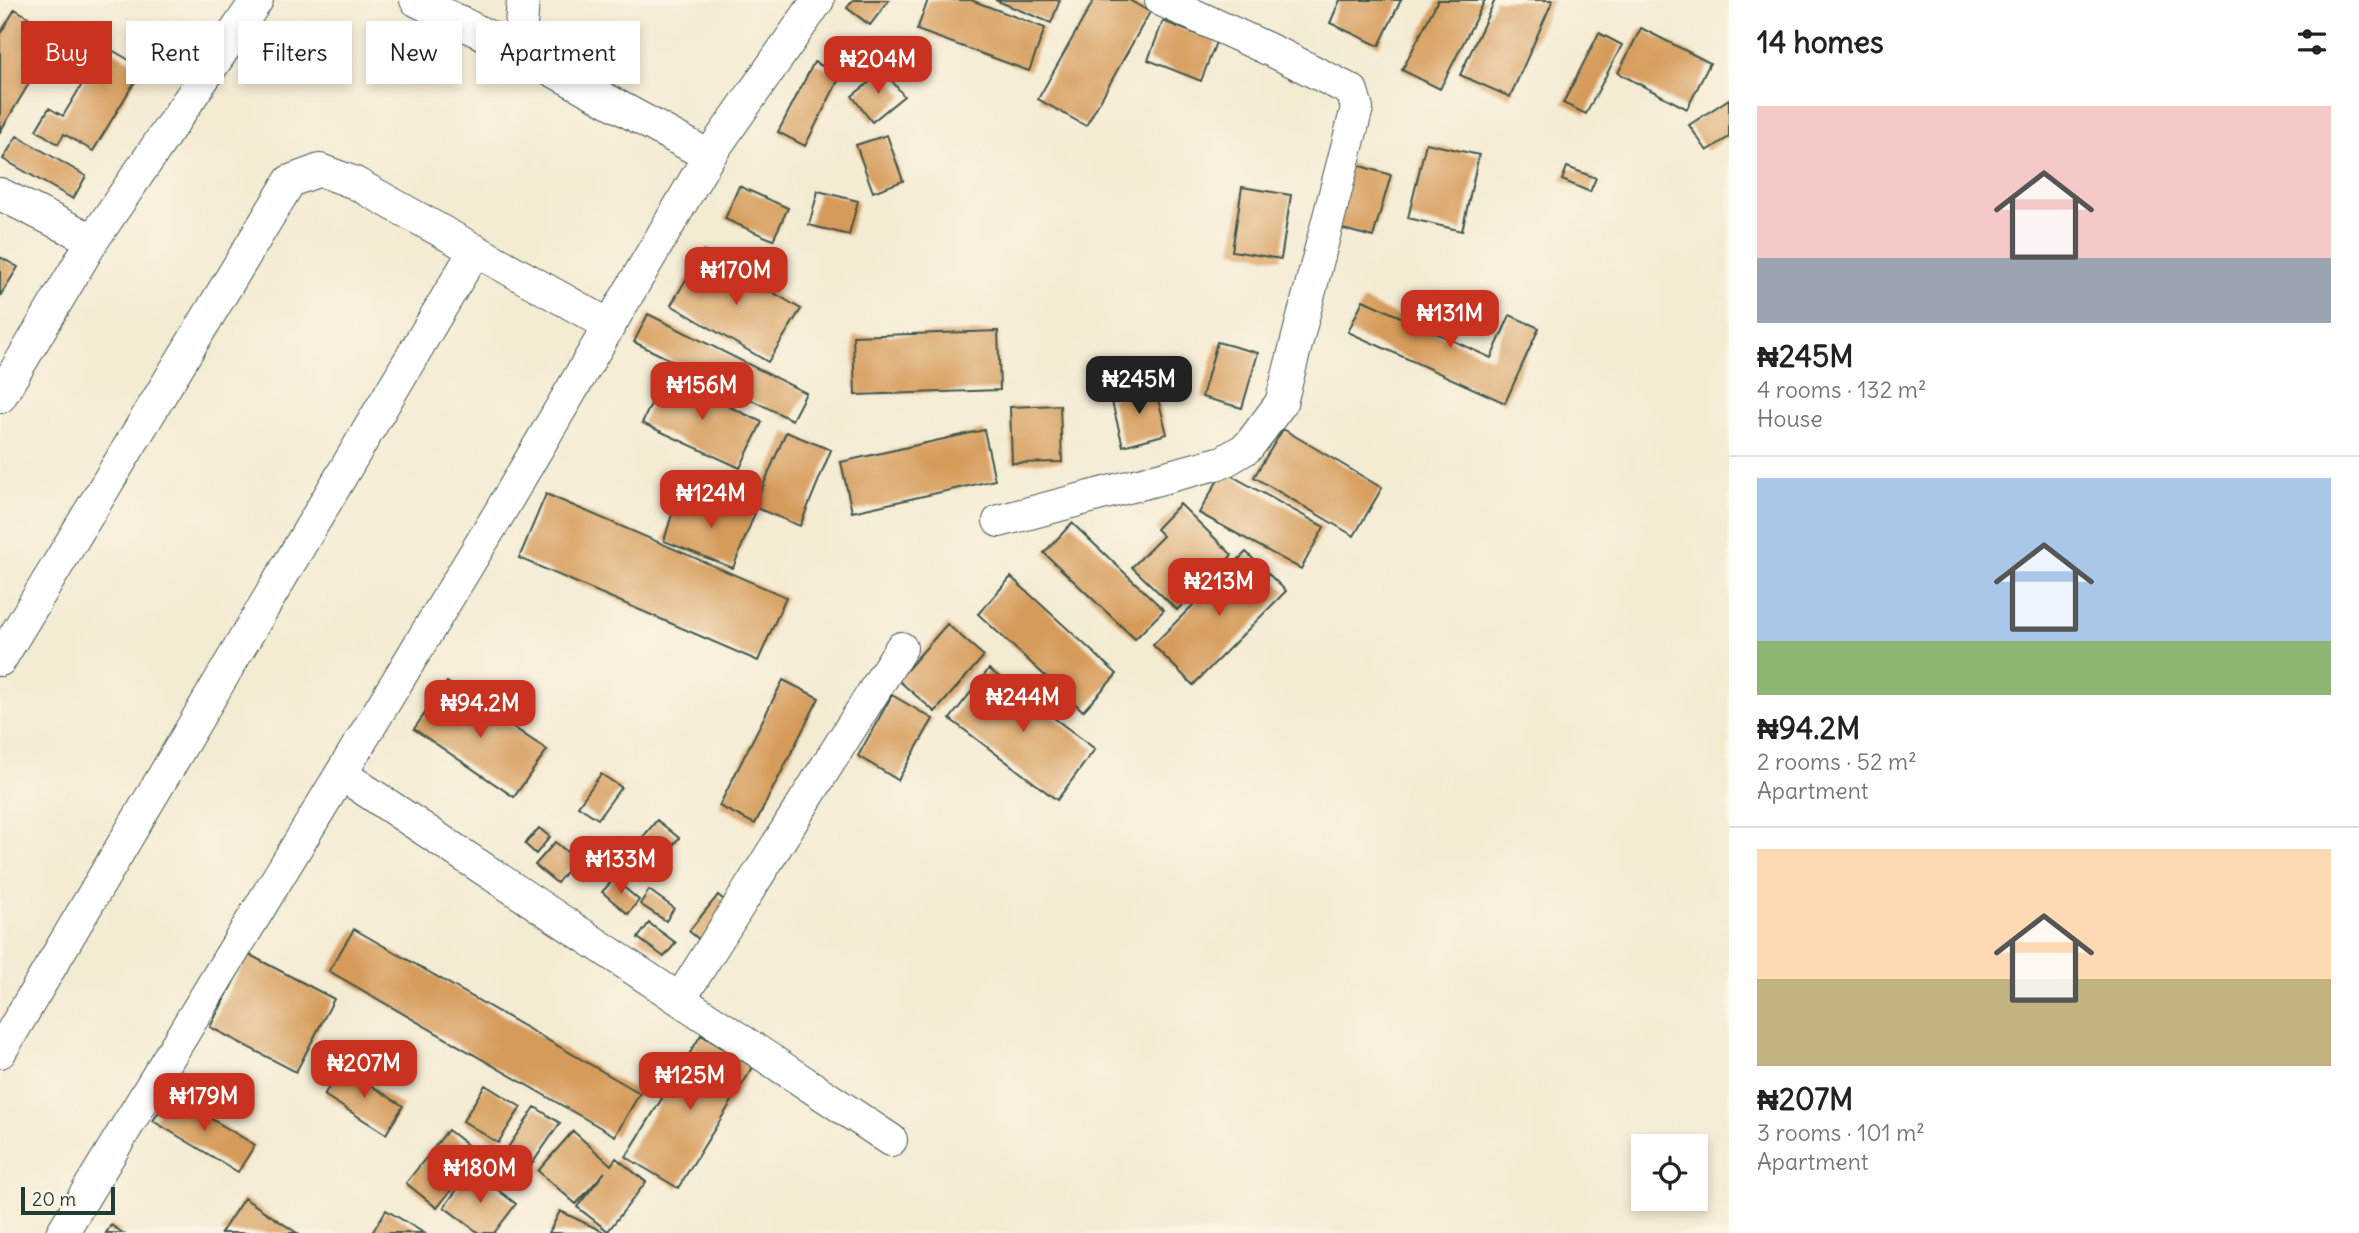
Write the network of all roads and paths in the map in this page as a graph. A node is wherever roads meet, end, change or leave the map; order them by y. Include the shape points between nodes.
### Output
1 (257, 0) edge
2 (416, 0) edge
3 (523, 0) edge
4 (818, 0) edge
5 (1161, 0) edge
6 (521, 21) edge
7 (476, 30) edge
8 (577, 84) edge
9 (709, 156) junction
10 (0, 194) edge
11 (93, 240) junction
12 (475, 250) junction
13 (609, 325) junction
14 (0, 397) edge
15 (999, 521) dead end
16 (901, 648) dead end
17 (0, 660) edge
18 (341, 774) junction
19 (680, 999) junction
20 (0, 1052) edge
21 (891, 1140) dead end
22 (62, 1233) edge

1 - 11 street
2 - 7 street
3 - 6 street
4 - 9 street
5 - 15 street via 1352,91 1357,108 1280,403 1248,447 1223,462
8 - 9 street
9 - 13 street
10 - 11 street
11 - 14 street
12 - 13 street
12 - 17 street via 355,183 320,170 290,181
12 - 20 street
13 - 18 street
16 - 19 street
18 - 19 street
18 - 22 street
19 - 21 street

